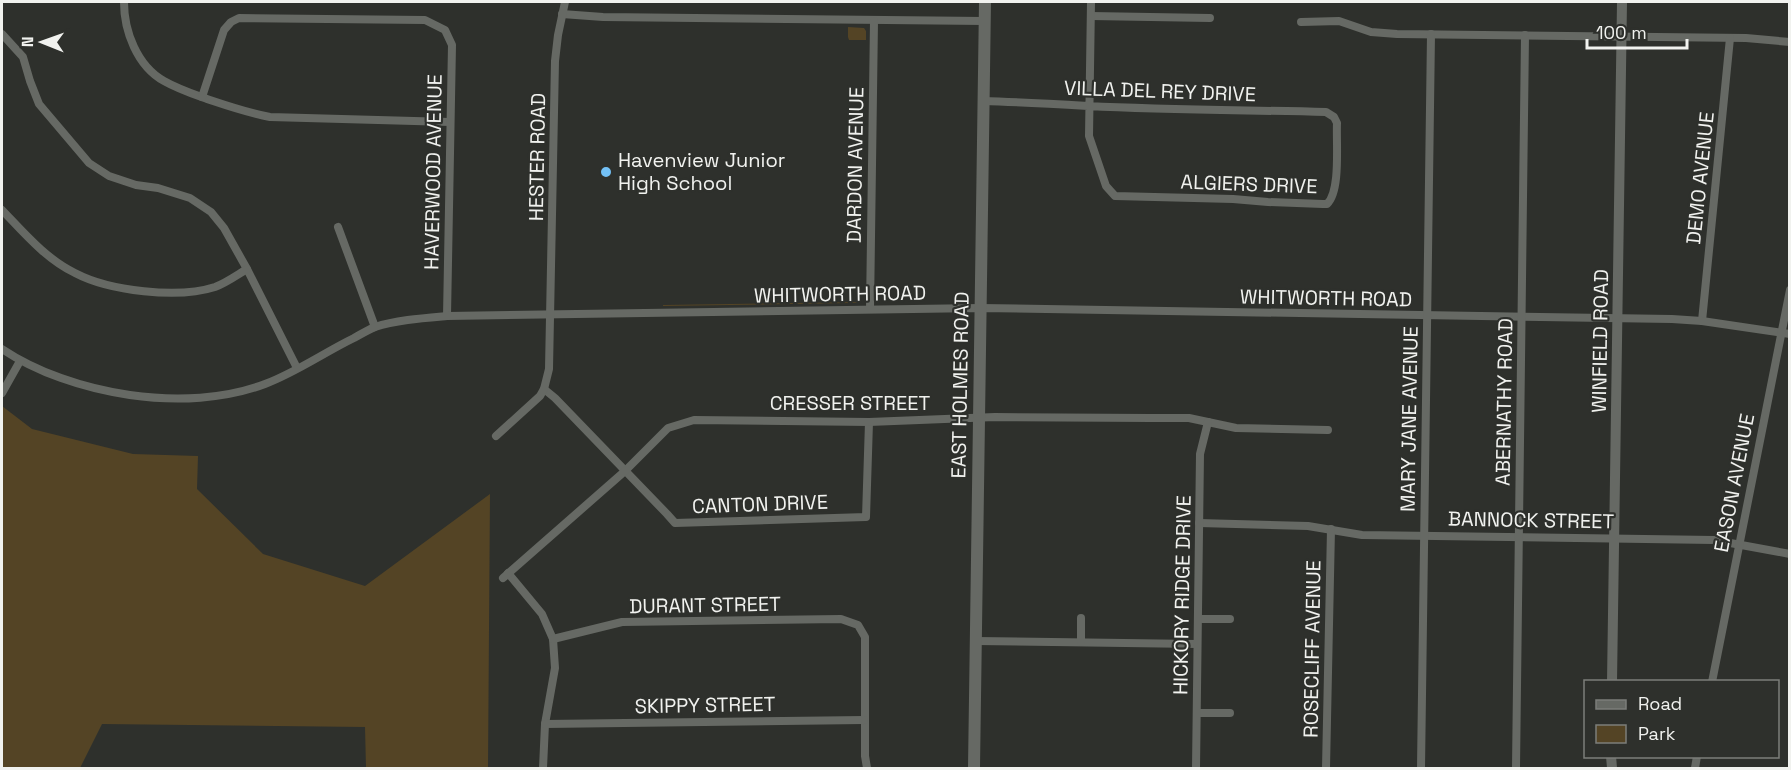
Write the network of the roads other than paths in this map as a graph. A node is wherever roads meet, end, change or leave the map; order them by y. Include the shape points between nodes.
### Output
1 (124, 2) edge
2 (565, 2) edge
3 (985, 2) edge
4 (1090, 2) edge
5 (1622, 2) edge
6 (562, 14) junction
7 (1091, 16) junction
8 (1210, 18) dead end
9 (874, 21) junction
10 (984, 21) junction
11 (1301, 22) dead end
12 (2, 34) edge
13 (1431, 34) junction
14 (1525, 35) junction
15 (1621, 37) junction
16 (1730, 38) junction
17 (1790, 42) edge
18 (201, 97) junction
19 (983, 101) junction
20 (1088, 106) junction
21 (1334, 117) joint
22 (450, 122) junction
23 (2, 210) edge
24 (338, 226) dead end
25 (247, 269) junction
26 (1790, 290) edge
27 (980, 308) junction
28 (870, 309) junction
29 (550, 315) junction
30 (447, 316) junction
31 (1427, 316) junction
32 (1521, 317) junction
33 (1618, 319) junction
34 (1702, 321) junction
35 (375, 327) junction
36 (1785, 333) edge
37 (2, 349) edge
38 (20, 361) junction
39 (297, 368) junction
40 (544, 389) junction
41 (2, 393) edge
42 (979, 418) junction
43 (869, 422) junction
44 (1208, 422) junction
45 (1328, 430) dead end
46 (496, 436) dead end
47 (626, 471) junction
48 (1199, 523) junction
49 (1331, 530) junction
50 (1424, 535) junction
51 (1519, 537) junction
52 (1615, 538) junction
53 (1738, 544) junction
54 (1790, 555) edge
55 (1082, 618) dead end
56 (1230, 619) dead end
57 (1198, 620) junction
58 (553, 639) junction
59 (976, 641) junction
60 (1081, 642) junction
61 (1197, 644) junction
62 (1612, 680) edge
63 (1712, 680) edge
64 (1197, 713) junction
65 (1230, 713) dead end
66 (864, 720) junction
67 (545, 724) junction
68 (543, 768) edge
69 (867, 768) edge
70 (974, 768) edge
71 (1196, 768) edge
72 (1326, 768) edge
73 (1421, 768) edge
74 (1516, 768) edge

1 - 18 street via 132,44 146,66 160,79
2 - 6 street, HESTER ROAD
3 - 10 main road, EAST HOLMES ROAD
4 - 7 street
5 - 15 street, WINFIELD ROAD
6 - 9 street
6 - 29 street, HESTER ROAD via 555,68
7 - 8 street
7 - 20 street
9 - 10 street
9 - 28 street, DARDON AVENUE
10 - 19 main road, EAST HOLMES ROAD
11 - 13 street via 1344,22 1371,32
12 - 25 street via 23,57 39,104 89,163 109,176 190,198 211,212
13 - 14 street
13 - 31 street, MARY JANE AVENUE
14 - 15 street
14 - 32 street, ABERNATHY ROAD
15 - 16 street
15 - 33 street, WINFIELD ROAD
16 - 17 street
16 - 34 street, DEMO AVENUE
18 - 22 street via 270,117
18 - 22 street, HAVERWOOD AVENUE via 224,30 239,18 425,20 445,30 452,45
19 - 20 street, VILLA DEL REY DRIVE
19 - 27 main road, EAST HOLMES ROAD
20 - 21 street, VILLA DEL REY DRIVE via 1326,111
20 - 21 street, ALGIERS DRIVE via 1090,143 1106,186 1115,196 1327,204 1336,185
22 - 30 street, HAVERWOOD AVENUE
23 - 25 street via 49,256 75,274 106,285 164,293 195,291 217,286
24 - 35 street
25 - 39 street
26 - 36 street, EASON AVENUE
27 - 28 street, WHITWORTH ROAD
27 - 31 street, WHITWORTH ROAD
27 - 42 main road, EAST HOLMES ROAD
28 - 29 street, WHITWORTH ROAD
29 - 30 street, WHITWORTH ROAD
29 - 40 street, HESTER ROAD via 549,369
30 - 35 street, WHITWORTH ROAD
31 - 32 street, WHITWORTH ROAD
31 - 50 street, MARY JANE AVENUE
32 - 33 street, WHITWORTH ROAD
32 - 51 street, ABERNATHY ROAD
33 - 34 street, WHITWORTH ROAD
33 - 52 street, WINFIELD ROAD
34 - 36 street, WHITWORTH ROAD
35 - 39 street, WHITWORTH ROAD
36 - 53 street, EASON AVENUE
37 - 38 street, WHITWORTH ROAD
38 - 39 street, WHITWORTH ROAD via 71,382 162,399 245,391
38 - 41 street
40 - 46 street
40 - 47 street, CANTON DRIVE
42 - 43 street, CRESSER STREET
42 - 44 street, CRESSER STREET via 1189,418
42 - 59 main road, EAST HOLMES ROAD
43 - 47 street, CRESSER STREET via 694,420 668,428
43 - 47 street, CANTON DRIVE via 866,517 675,523
44 - 45 street, CRESSER STREET via 1243,428
44 - 48 street, HICKORY RIDGE DRIVE via 1200,454
47 - 58 street, CRESSER STREET via 506,576 542,614
48 - 49 street, BANNOCK STREET
48 - 57 street, HICKORY RIDGE DRIVE
49 - 50 street, BANNOCK STREET via 1362,535
49 - 72 street, ROSECLIFF AVENUE
50 - 51 street, BANNOCK STREET
50 - 73 street, MARY JANE AVENUE
51 - 52 street, BANNOCK STREET
51 - 74 street, ABERNATHY ROAD
52 - 53 street, BANNOCK STREET
52 - 62 street, WINFIELD ROAD
53 - 54 street, BANNOCK STREET
53 - 63 street, EASON AVENUE
55 - 60 street
56 - 57 street
57 - 61 street, HICKORY RIDGE DRIVE
58 - 66 street, DURANT STREET via 622,622 841,619 858,625 865,637
58 - 67 street via 555,668
59 - 60 street
59 - 70 main road, EAST HOLMES ROAD
60 - 61 street
61 - 64 street, HICKORY RIDGE DRIVE
64 - 65 street
64 - 71 street, HICKORY RIDGE DRIVE
66 - 67 street, SKIPPY STREET
66 - 69 street
67 - 68 street

